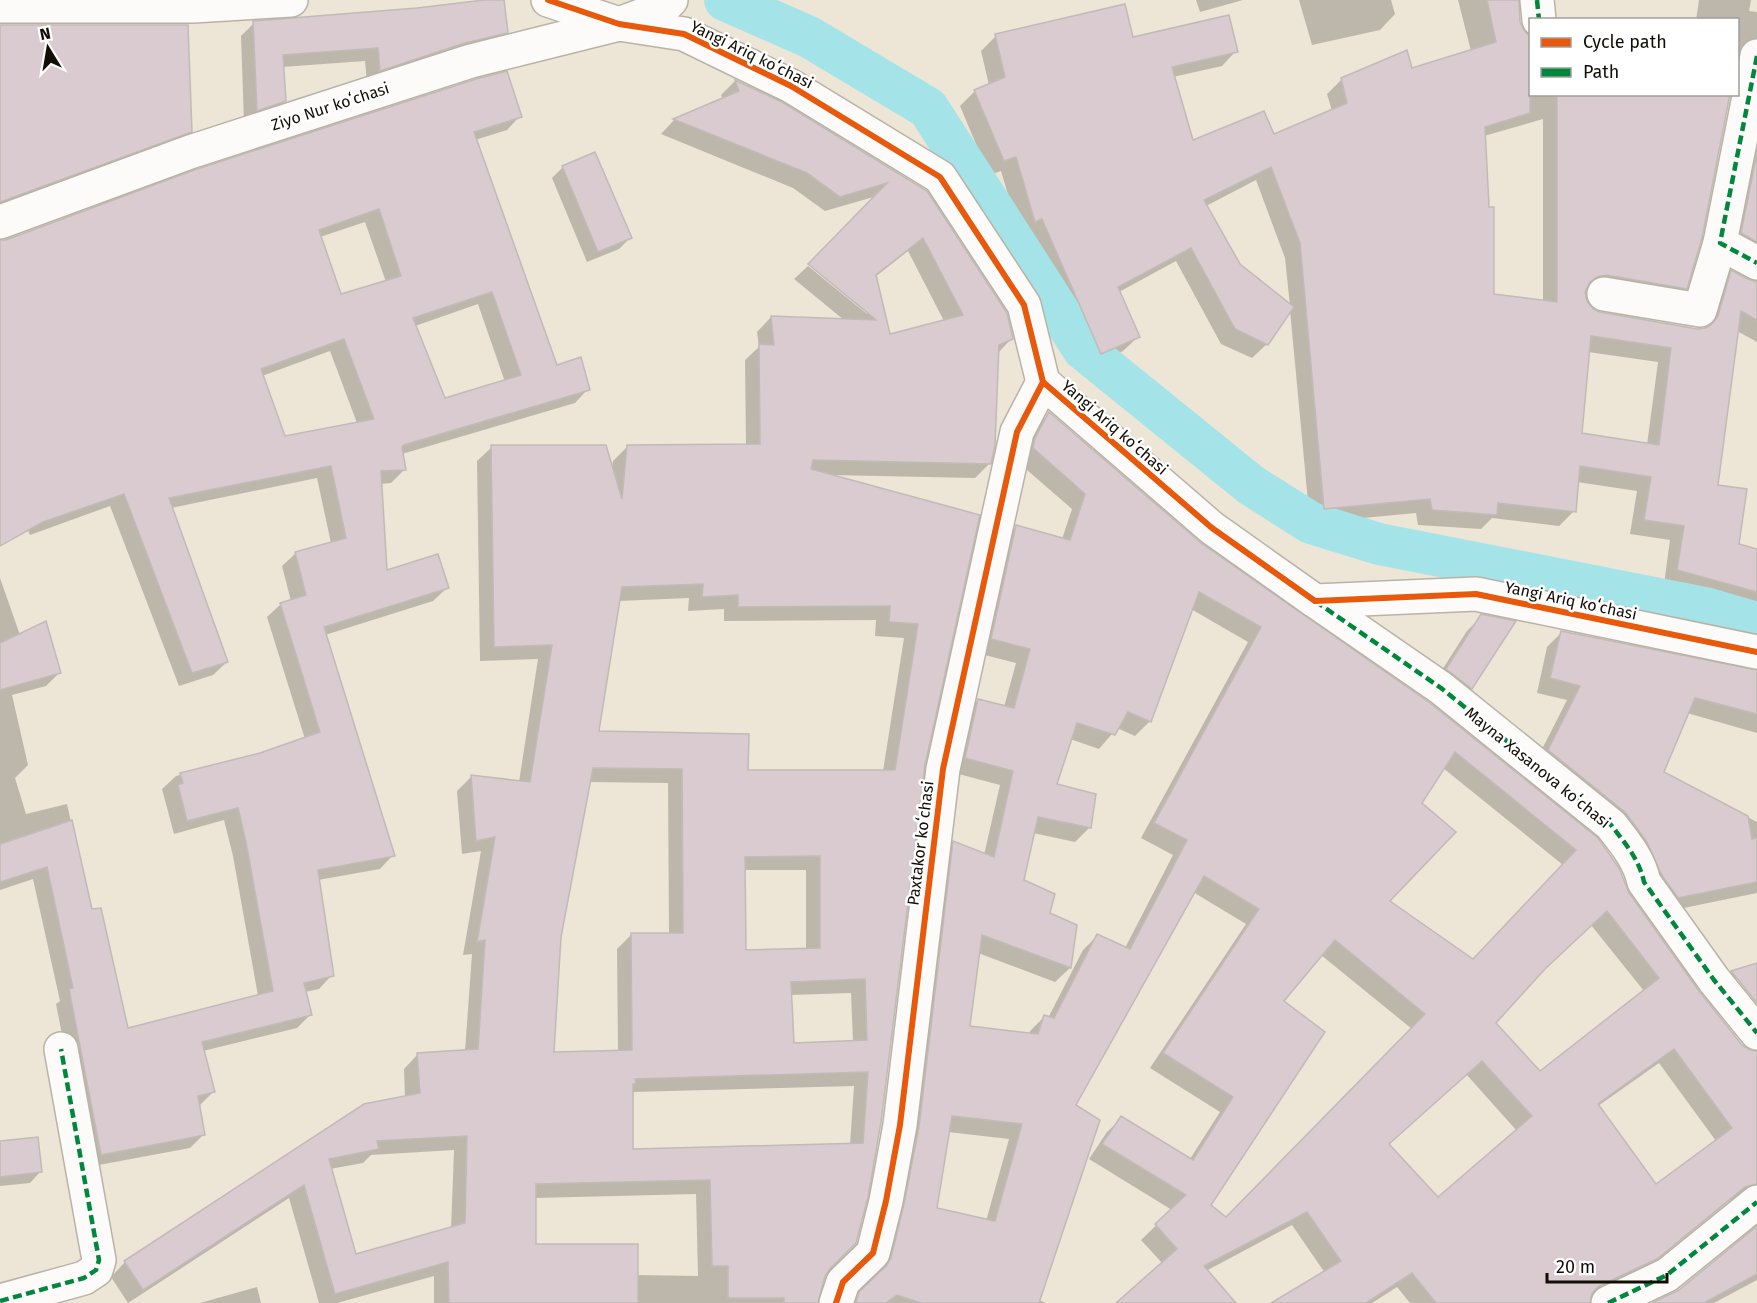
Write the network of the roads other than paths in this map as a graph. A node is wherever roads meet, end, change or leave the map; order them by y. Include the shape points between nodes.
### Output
1 (291, 0) edge
2 (548, 0) edge
3 (1537, 0) edge
4 (668, 4) edge
5 (0, 6) edge
6 (1539, 18) edge
7 (619, 24) junction
8 (1757, 56) edge
9 (0, 222) edge
10 (1720, 243) junction
11 (1757, 263) edge
12 (1604, 294) dead end
13 (1042, 382) junction
14 (1315, 601) junction
15 (1757, 652) edge
16 (1757, 1034) edge
17 (61, 1049) dead end
18 (1757, 1202) edge
19 (0, 1301) edge
20 (836, 1303) edge
21 (1608, 1303) edge

1 - 5 street via 193,6
2 - 7 street, Yangi Ariq koʻchasi
3 - 6 street
4 - 7 street, Ziyo Nur koʻchasi
7 - 9 street, Ziyo Nur koʻchasi via 471,61 190,152
7 - 13 street, Yangi Ariq koʻchasi via 684,34 791,86 940,177 1024,305
8 - 10 street
10 - 11 street
10 - 12 street via 1700,310
13 - 14 street, Yangi Ariq koʻchasi via 1212,528
13 - 20 street, Paxtakor koʻchasi via 1017,432 943,769 900,1125 886,1201 873,1253 843,1282
14 - 15 street, Yangi Ariq koʻchasi via 1476,594
14 - 16 street, Mayna Xasanova koʻchasi via 1441,688 1611,825 1632,852 1644,882
17 - 19 street via 99,1260 96,1270 84,1278
18 - 21 street via 1667,1275

